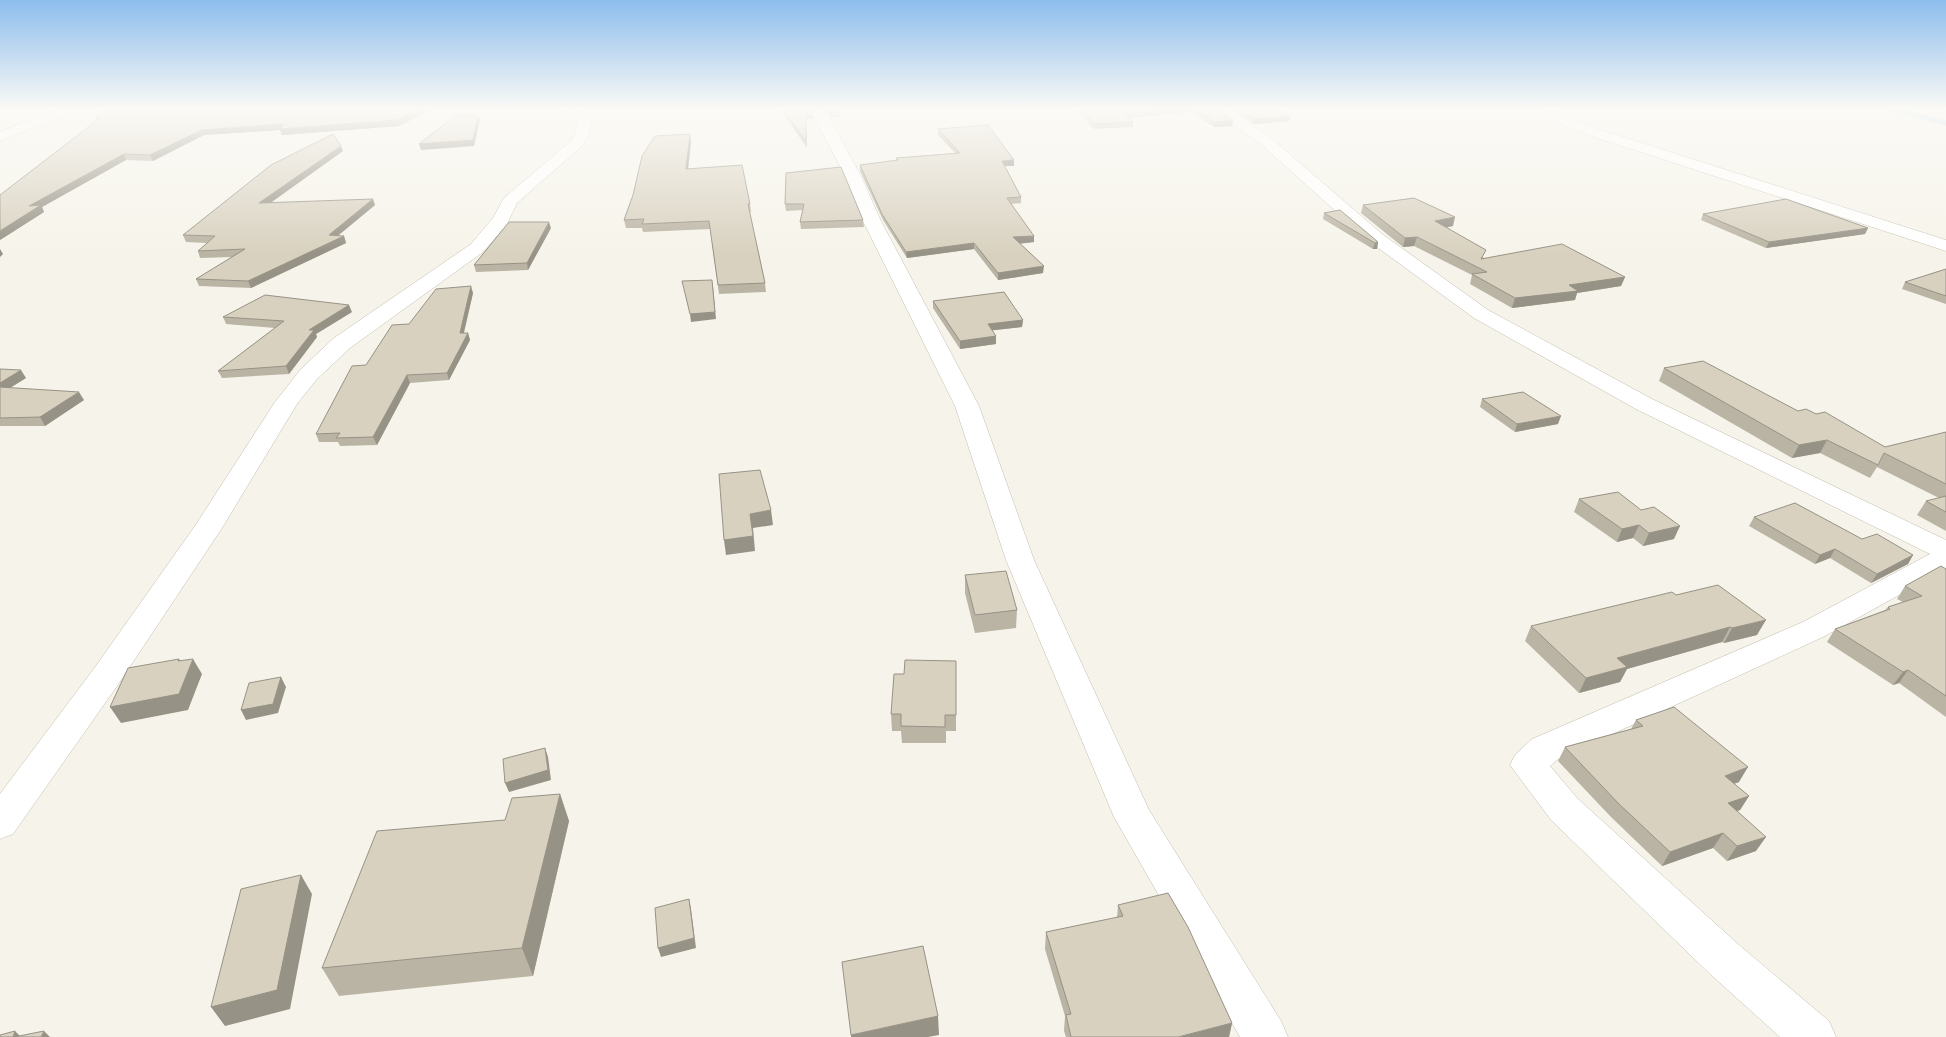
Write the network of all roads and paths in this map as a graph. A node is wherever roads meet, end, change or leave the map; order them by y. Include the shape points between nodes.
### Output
1 (560, 157) edge
2 (843, 157) edge
3 (1284, 157) edge
4 (1672, 157) edge
5 (1946, 246) edge
6 (1946, 551) edge
7 (1946, 557) edge
8 (0, 822) edge
9 (1265, 1037) edge
10 (1813, 1037) edge

1 - 8 street via 510,201 501,220 477,248 342,343 304,381 111,670
2 - 9 street via 967,406 1020,560 1133,817
3 - 6 street via 1376,238 1481,314 1644,404
4 - 5 street
7 - 10 street via 1814,629 1545,749 1528,764 1564,809 1724,959

